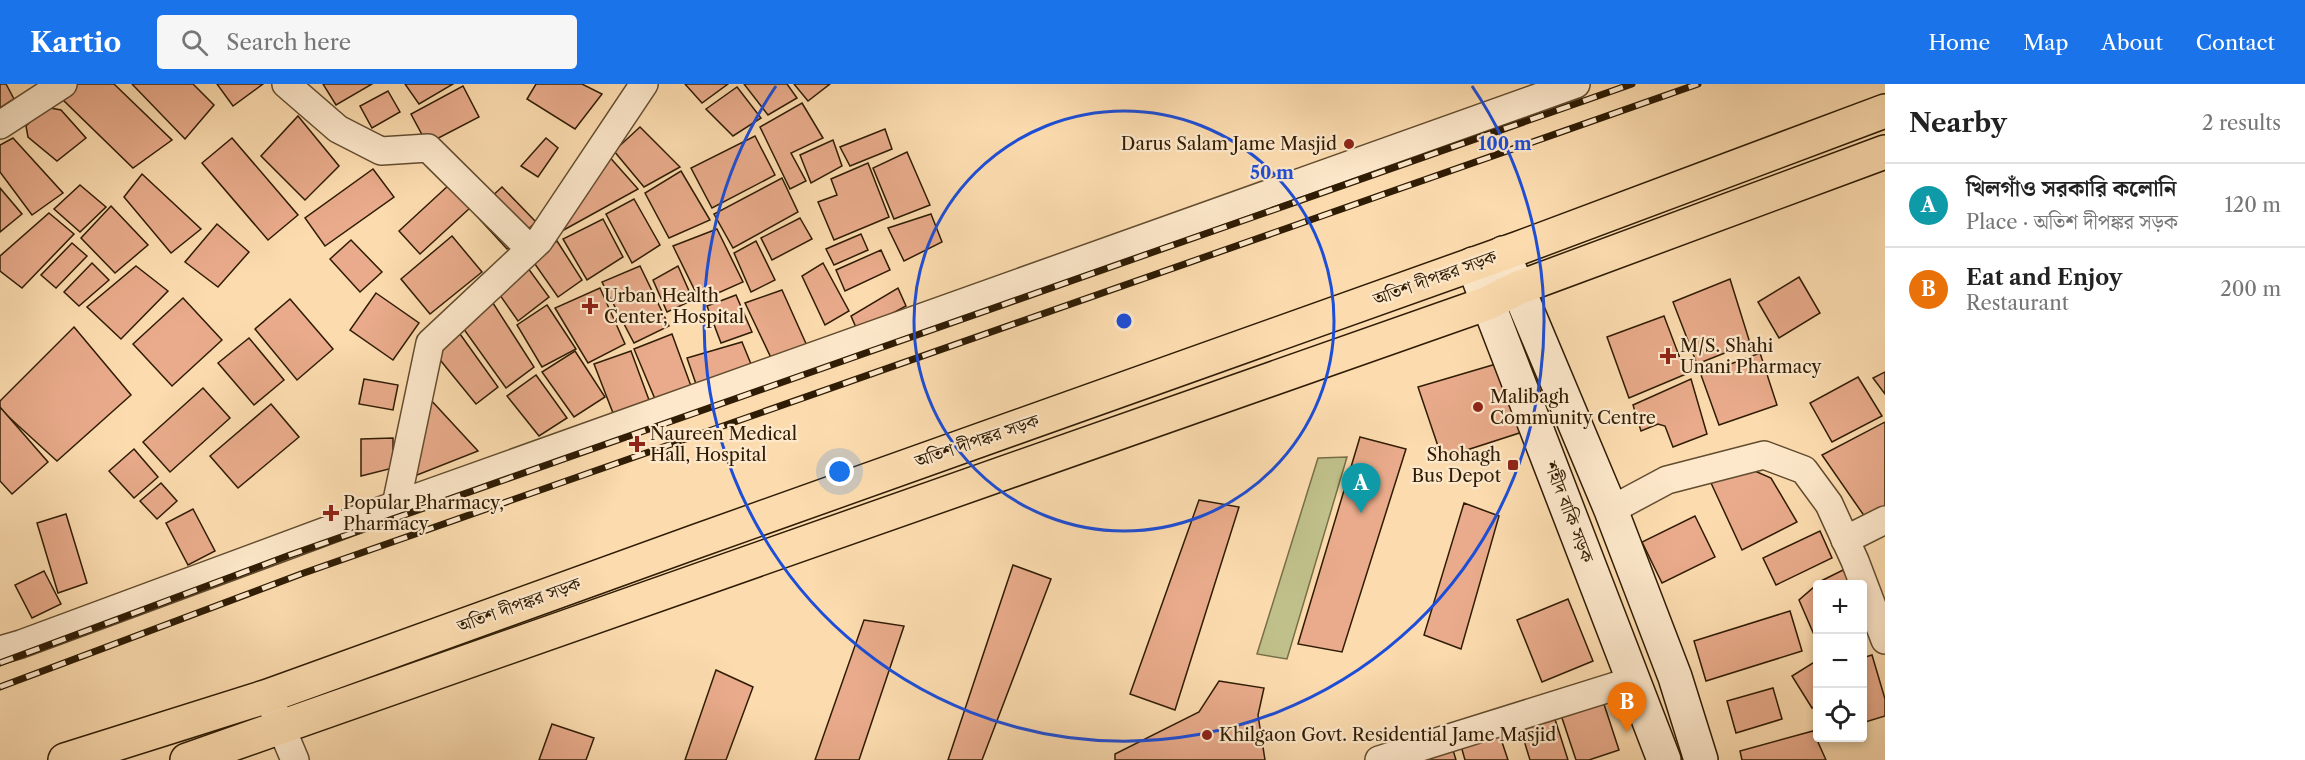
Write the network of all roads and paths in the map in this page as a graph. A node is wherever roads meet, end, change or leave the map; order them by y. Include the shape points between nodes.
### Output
1 (63, 84) edge
2 (286, 84) edge
3 (644, 84) edge
4 (1576, 84) edge
5 (1885, 111) edge
6 (0, 125) edge
7 (1885, 152) edge
8 (530, 249) junction
9 (1503, 253) junction
10 (1473, 264) junction
11 (1518, 288) junction
12 (1488, 303) junction
13 (396, 505) junction
14 (1611, 510) junction
15 (1885, 520) edge
16 (1845, 540) junction
17 (1885, 640) edge
18 (0, 650) edge
19 (1635, 680) junction
20 (267, 696) junction
21 (281, 726) junction
22 (65, 760) edge
23 (187, 760) edge
24 (295, 760) edge
25 (1379, 760) edge
26 (1664, 760) edge
27 (1701, 760) edge

1 - 6 street
2 - 8 street via 338,129 381,151 428,148
3 - 8 street
4 - 13 street
5 - 9 main road, অতিশ দীপঙ্কর সড়ক
7 - 11 main road, অতিশ দীপঙ্কর সড়ক
8 - 13 street via 430,343
9 - 10 main road, অতিশ দীপঙ্কর সড়ক
9 - 11 street
10 - 12 street, শহীদ বাকি সড়ক
10 - 20 main road, অতিশ দীপঙ্কর সড়ক
11 - 12 main road, অতিশ দীপঙ্কর সড়ক
11 - 14 street
12 - 19 street, শহীদ বাকি সড়ক
12 - 21 main road, অতিশ দীপঙ্কর সড়ক
13 - 18 street
14 - 16 street via 1668,480 1764,455 1804,470 1829,504
14 - 27 street via 1675,677
15 - 16 street
16 - 17 street
19 - 25 street
19 - 26 street, শহীদ বাকি সড়ক
20 - 21 street
20 - 22 main road, অতিশ দীপঙ্কর সড়ক
21 - 23 main road, অতিশ দীপঙ্কর সড়ক
21 - 24 street

